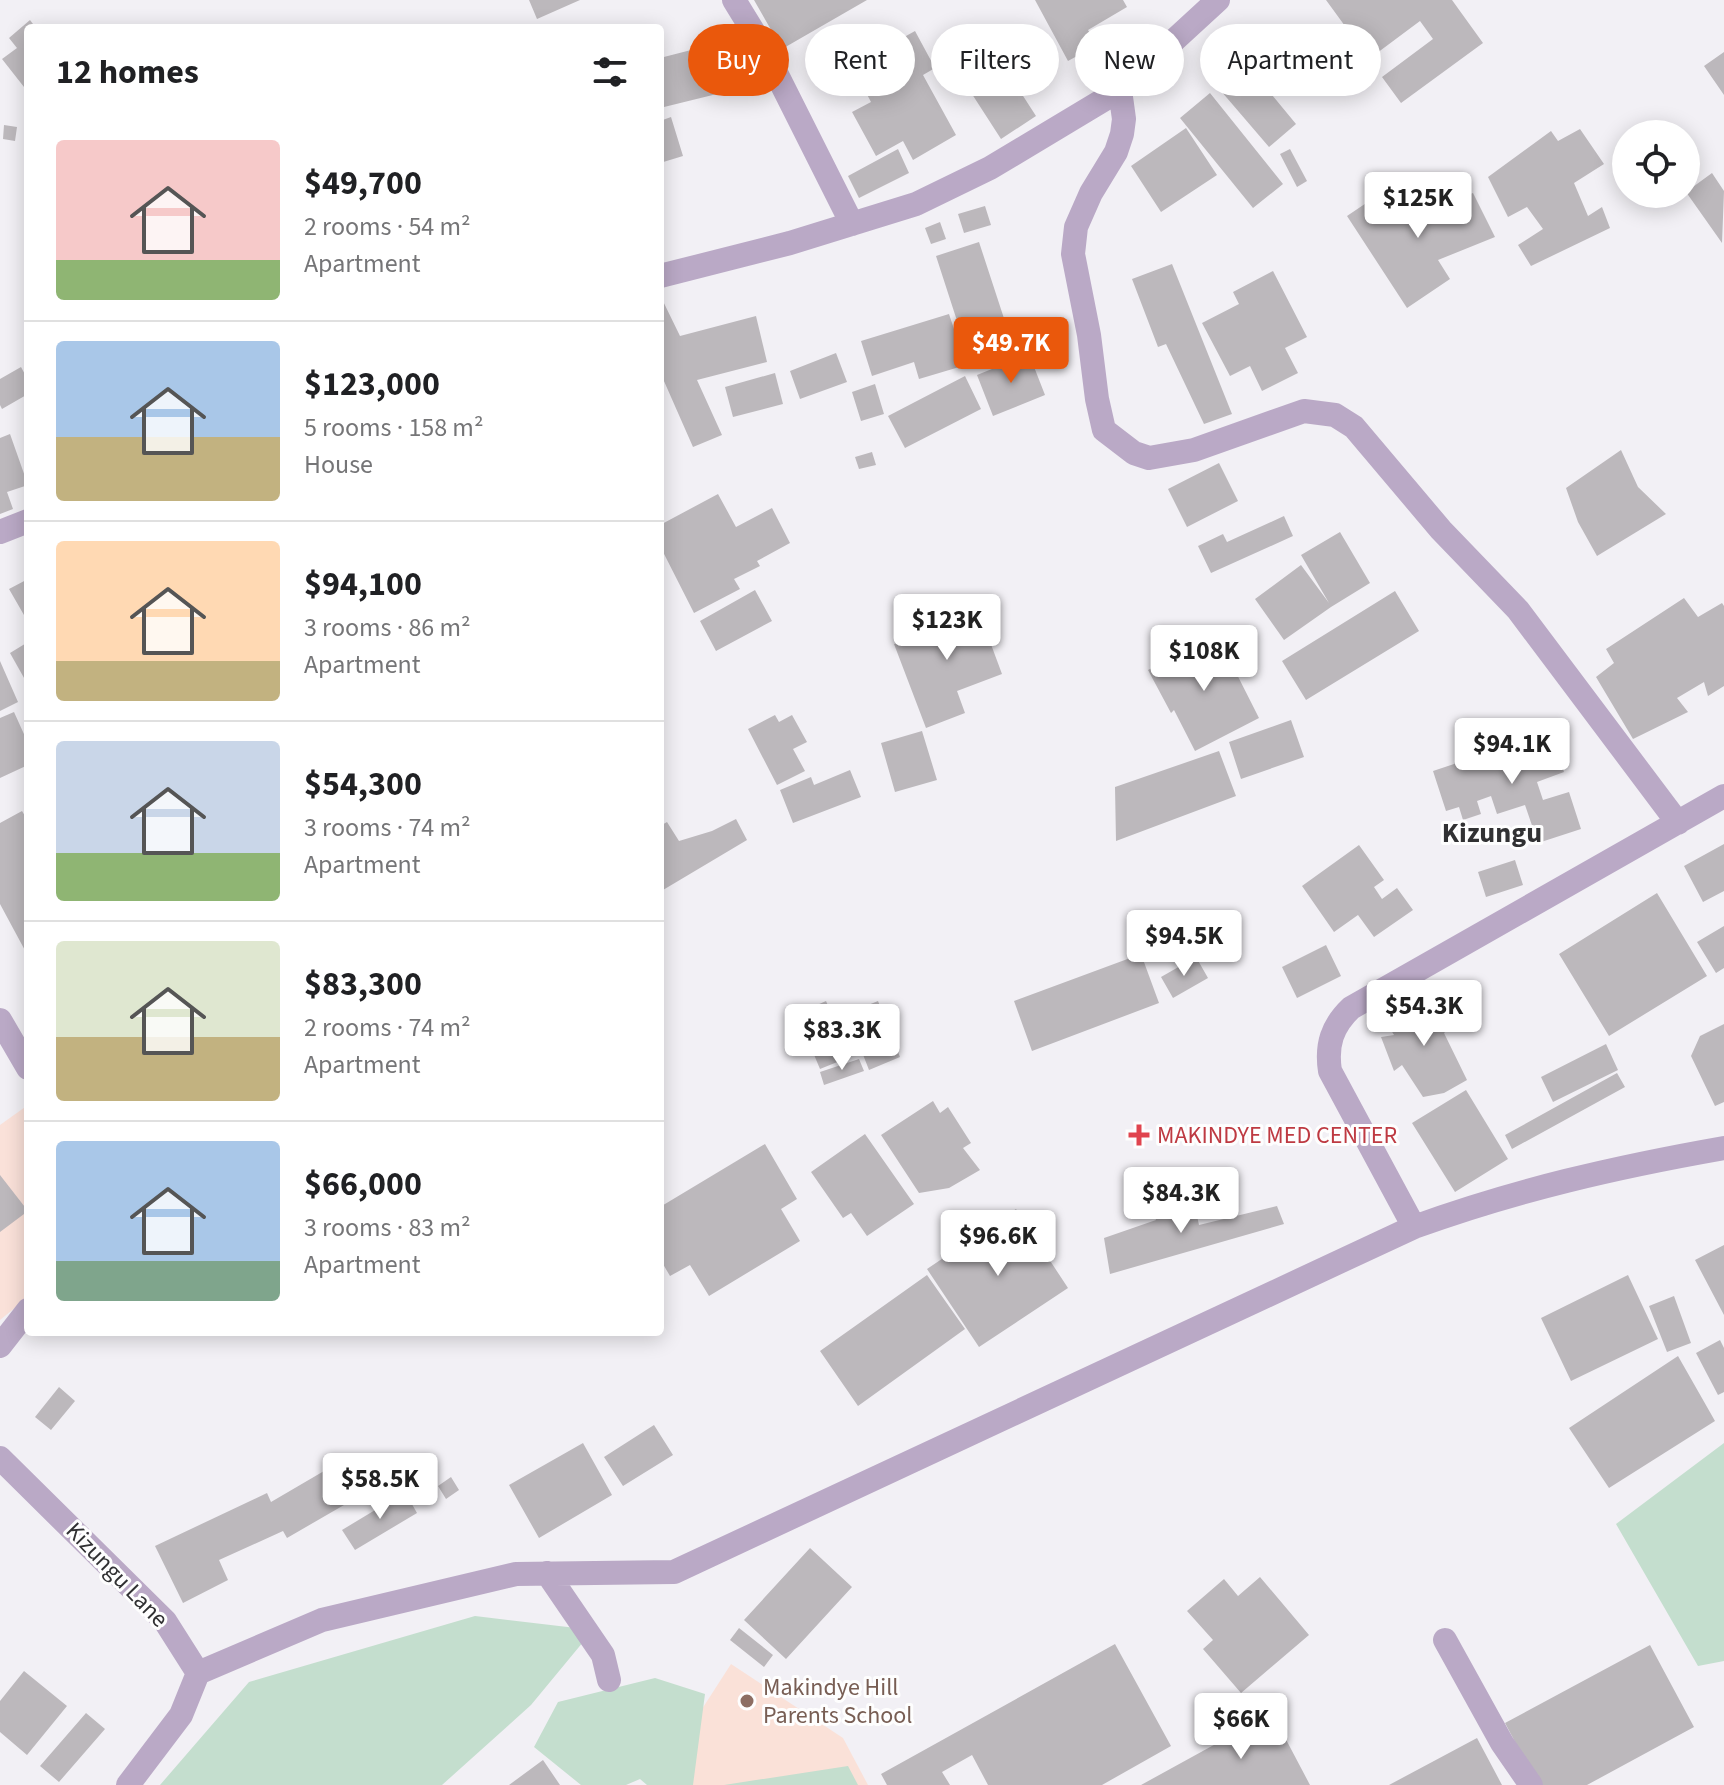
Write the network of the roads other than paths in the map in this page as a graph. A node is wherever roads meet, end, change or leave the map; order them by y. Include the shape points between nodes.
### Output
1 (734, 0) edge
2 (1218, 0) edge
3 (1184, 31) edge
4 (1110, 96) edge
5 (1121, 96) edge
6 (852, 224) junction
7 (664, 275) edge
8 (24, 523) edge
9 (0, 532) edge
10 (1724, 796) edge
11 (1678, 823) junction
12 (0, 1020) edge
13 (24, 1061) edge
14 (1724, 1148) edge
15 (1414, 1227) junction
16 (24, 1315) edge
17 (0, 1346) edge
18 (0, 1458) edge
19 (547, 1573) junction
20 (1445, 1640) dead end
21 (198, 1673) junction
22 (609, 1680) dead end
23 (128, 1785) edge
24 (1531, 1785) edge

1 - 6 street
2 - 3 street
4 - 6 street via 990,168 916,204
5 - 11 street via 1122,134 1076,227 1073,254 1104,430 1149,458 1194,450 1304,411 1335,415 1354,427 1518,610
6 - 7 street
8 - 9 street
10 - 11 street
11 - 15 street via 1338,1020 1327,1054 1330,1071
12 - 13 street
14 - 15 street via 1542,1185
15 - 19 street via 674,1572
16 - 17 street
18 - 21 street, Kizungu Lane via 165,1621
19 - 21 street via 516,1574 322,1620
19 - 22 street via 603,1655
20 - 24 street
21 - 23 street via 181,1715

